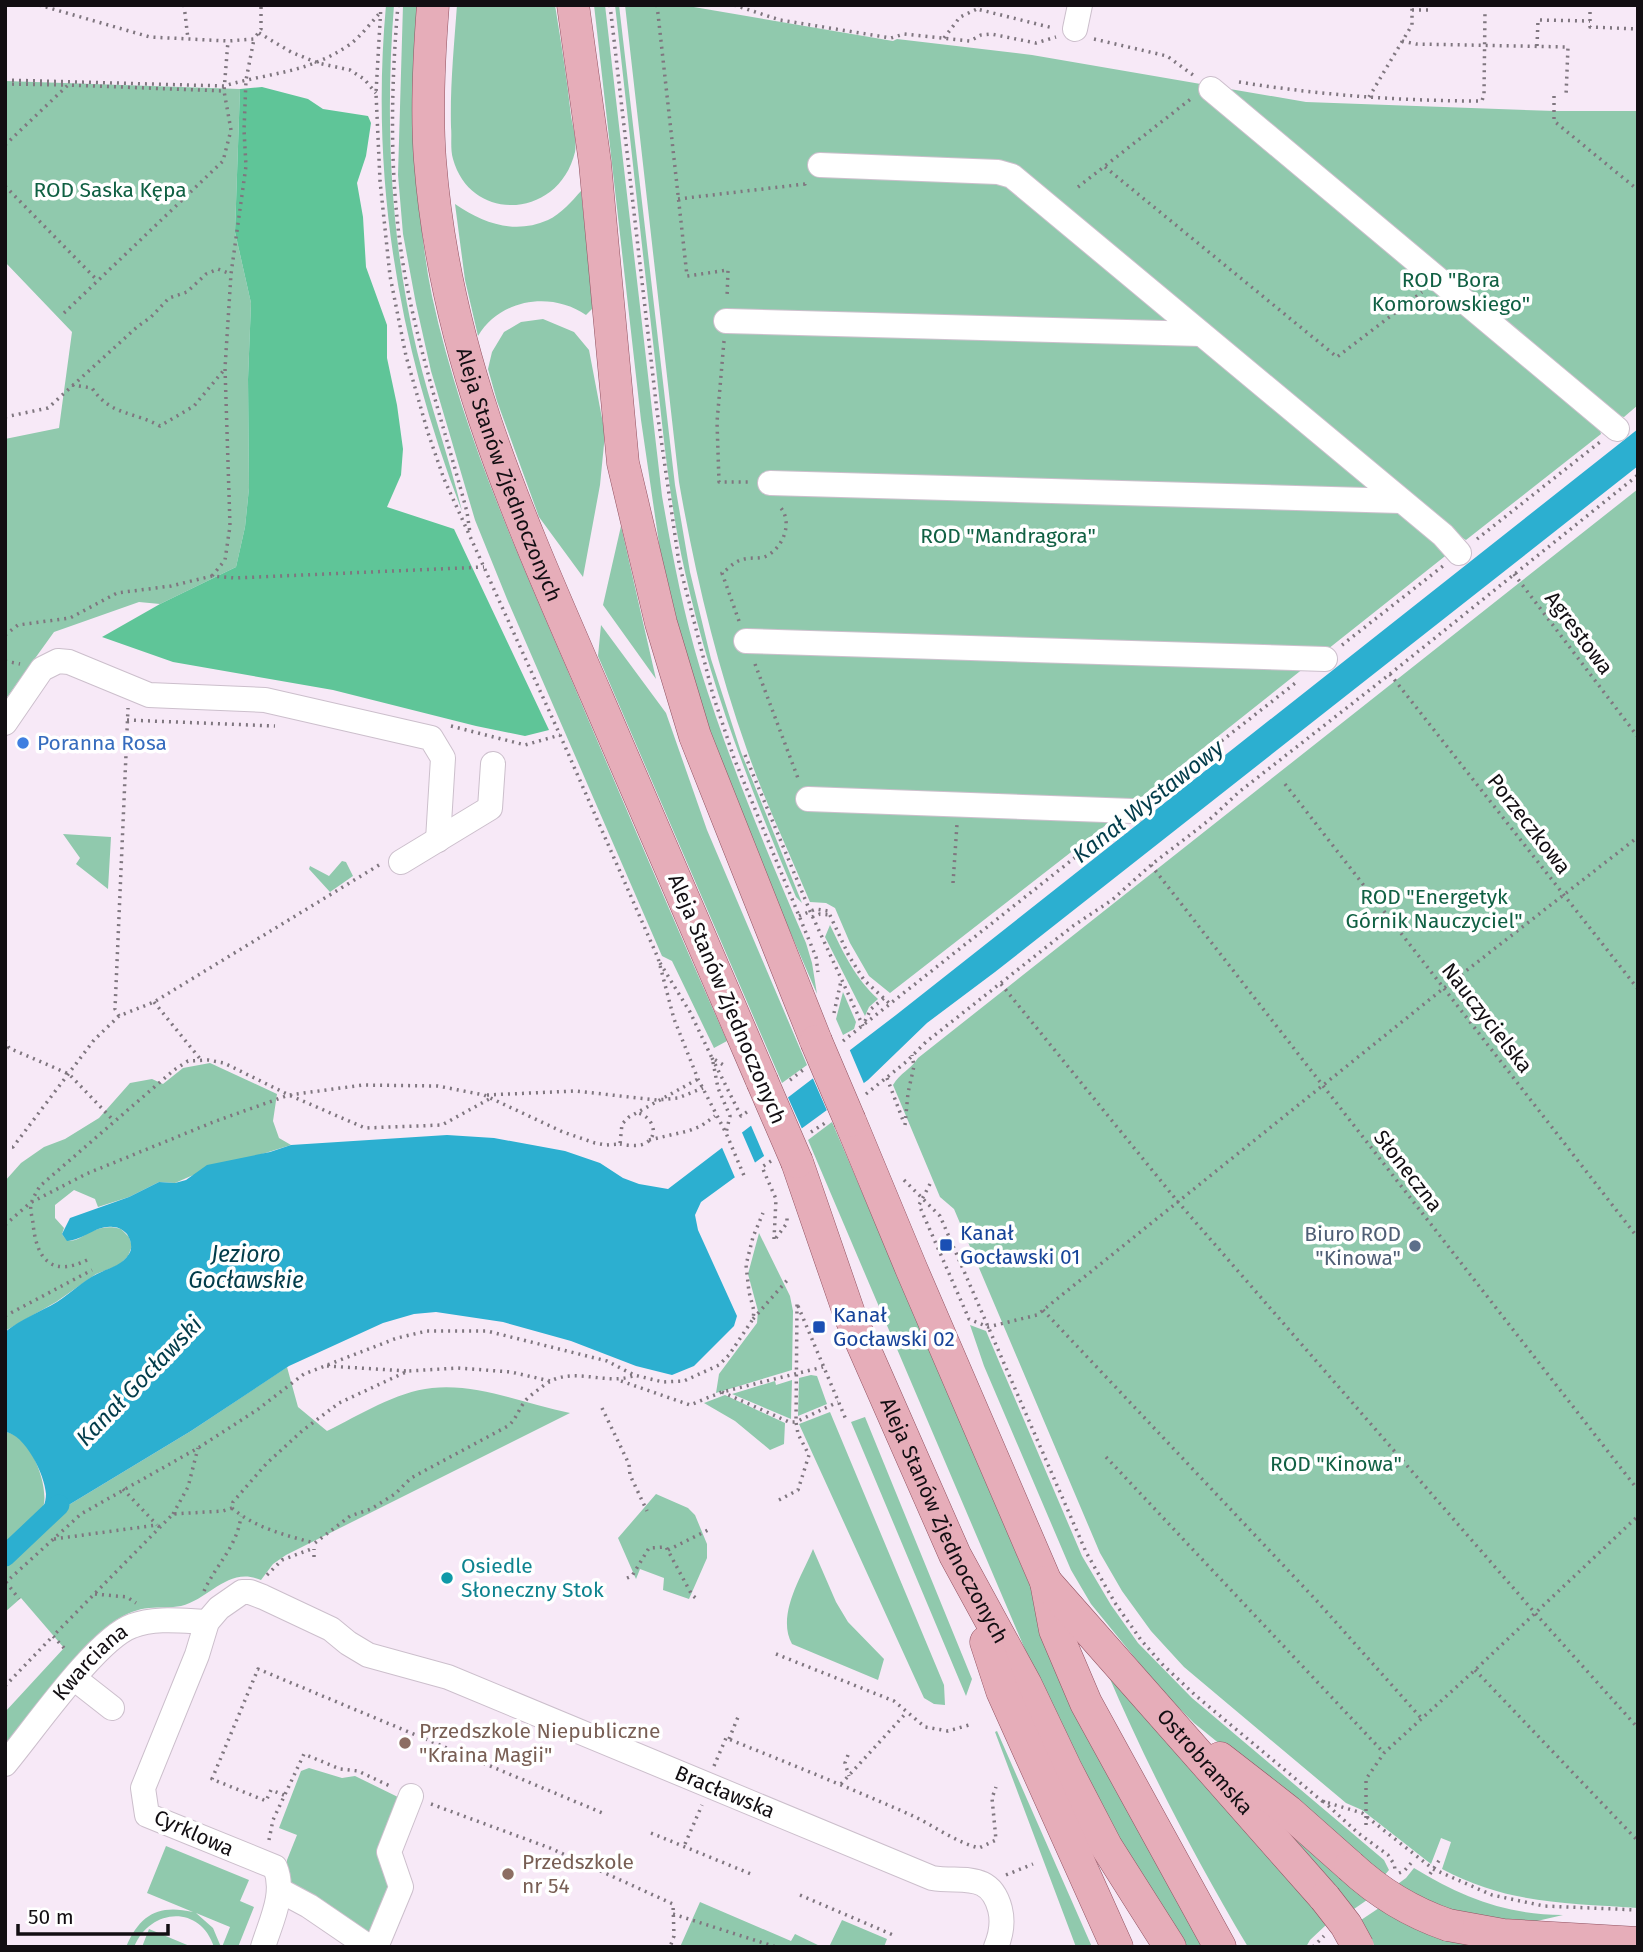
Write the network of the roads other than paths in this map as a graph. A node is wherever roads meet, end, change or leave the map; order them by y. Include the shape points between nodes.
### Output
1 (433, 5) edge
2 (573, 5) edge
3 (1216, 83) road end
4 (820, 165) road end
5 (726, 321) road end
6 (1200, 334) junction
7 (1617, 429) road end
8 (770, 483) road end
9 (1401, 500) junction
10 (1459, 553) road end
11 (746, 641) dead end
12 (1325, 659) road end
13 (5, 723) edge
14 (493, 764) dead end
15 (807, 799) dead end
16 (1133, 811) road end
17 (438, 840) junction
18 (394, 861) road end
19 (955, 1555) junction
20 (1046, 1582) junction
21 (203, 1622) junction
22 (75, 1679) junction
23 (112, 1708) dead end
24 (1168, 1720) junction
25 (5, 1764) edge
26 (411, 1796) road end
27 (281, 1891) junction
28 (1638, 1943) edge
29 (1168, 1945) edge
30 (263, 1947) edge
31 (369, 1947) edge
32 (376, 1947) edge
33 (996, 1947) edge
34 (1117, 1947) edge
35 (1220, 1947) edge
36 (1358, 1947) edge

1 - 19 main road, Aleja Stanów Zjednoczonych, bridge via 429,93 432,183 451,300 476,398 515,506 748,1076 797,1162 850,1316
2 - 20 main road, bridge via 595,163 623,463 672,660 703,759 824,1031 850,1121
3 - 7 street via 1437,280
4 - 6 street via 1012,176
5 - 6 street
6 - 9 street
8 - 9 street
9 - 10 street
11 - 12 street
13 - 17 street via 42,669 58,661 149,695 265,700 342,727 432,738 443,758
14 - 17 street via 490,808
15 - 16 street
17 - 18 street
19 - 29 main road, Aleja Stanów Zjednoczonych via 1106,1846
19 - 34 main road via 1002,1690
20 - 24 main road, Ostrobramska
20 - 35 main road via 1055,1630 1086,1703
21 - 22 street, Kwarciana via 157,1621 132,1626 112,1637
21 - 27 street, Cyrklowa via 198,1655 143,1788 147,1815 275,1867
21 - 33 street, Bracławska via 235,1595 250,1592 331,1629 368,1655 447,1677 932,1878 976,1881 997,1896 1002,1914
22 - 23 street
22 - 25 street, Kwarciana
24 - 28 main road, bridge via 1288,1811 1372,1886 1420,1915 1503,1935
24 - 36 main road, Ostrobramska, bridge via 1325,1898
26 - 32 street via 389,1852 401,1886
27 - 30 street
27 - 31 street

